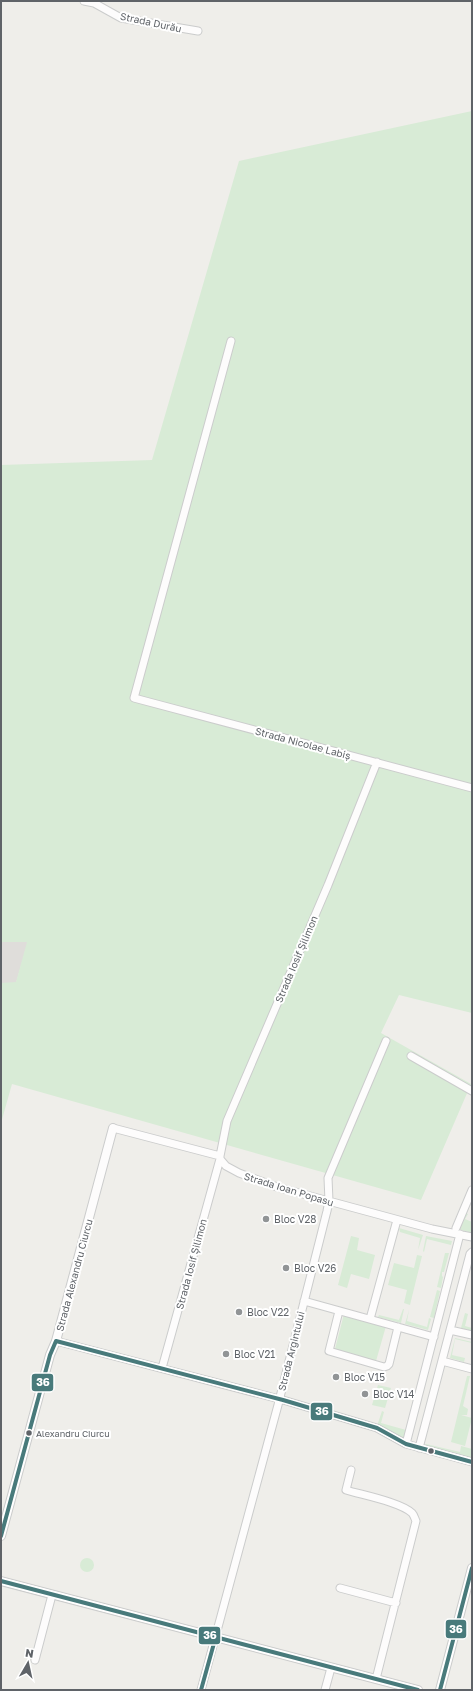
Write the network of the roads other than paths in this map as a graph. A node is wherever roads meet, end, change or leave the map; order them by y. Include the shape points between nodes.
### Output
1 (84, 1) edge
2 (198, 31) dead end
3 (230, 341) dead end
4 (377, 762) junction
5 (472, 788) edge
6 (386, 1041) dead end
7 (411, 1056) dead end
8 (472, 1090) edge
9 (113, 1128) joint
10 (220, 1158) junction
11 (472, 1190) edge
12 (329, 1202) junction
13 (397, 1220) junction
14 (458, 1231) junction
15 (472, 1236) edge
16 (472, 1252) edge
17 (304, 1301) junction
18 (339, 1311) junction
19 (370, 1319) junction
20 (398, 1327) junction
21 (450, 1330) junction
22 (472, 1335) edge
23 (434, 1337) junction
24 (56, 1341) junction
25 (442, 1361) junction
26 (162, 1368) junction
27 (472, 1369) edge
28 (279, 1399) junction
29 (406, 1444) junction
30 (419, 1448) junction
31 (472, 1462) edge
32 (351, 1470) dead end
33 (1, 1536) edge
34 (472, 1568) edge
35 (1, 1581) edge
36 (340, 1588) dead end
37 (52, 1595) junction
38 (396, 1603) junction
39 (216, 1636) junction
40 (35, 1660) dead end
41 (331, 1668) junction
42 (376, 1679) junction
43 (201, 1690) edge
44 (325, 1690) edge
45 (418, 1690) edge
46 (440, 1690) edge

1 - 2 street, Strada Durău via 94,3 122,18
3 - 4 street, Strada Nicolae Labiș via 134,698
4 - 5 street, Strada Nicolae Labiș
4 - 10 street, Strada Iosif Șilimon via 227,1121
6 - 12 street, Strada Argintului via 328,1178
7 - 8 street
9 - 10 street, Strada Ioan Popasu
9 - 24 street, Strada Alexandru Ciurcu
10 - 12 street, Strada Ioan Popasu via 226,1166 239,1173
10 - 26 street, Strada Iosif Șilimon
11 - 14 street
12 - 13 street, Strada Ioan Popasu
12 - 17 street, Strada Argintului
13 - 14 street, Strada Ioan Popasu via 432,1229
13 - 19 street
14 - 15 street, Strada Ioan Popasu
14 - 23 street
16 - 21 street
17 - 18 street
17 - 28 street, Strada Argintului
18 - 19 street
18 - 20 street via 329,1351 384,1367 388,1364
19 - 20 street
20 - 23 street
21 - 22 street
21 - 25 street
23 - 29 street
24 - 26 street
24 - 33 street, Strada Alexandru Ciurcu
25 - 27 street
25 - 30 street
26 - 28 street
28 - 29 street via 377,1428
28 - 39 street, Strada Argintului
29 - 30 street
30 - 31 street
32 - 38 street via 346,1490 396,1504 413,1514 416,1521
34 - 46 street
35 - 37 street
36 - 38 street
37 - 39 street
37 - 40 street
38 - 42 street
39 - 41 street
39 - 43 street, Strada Argintului
41 - 42 street
41 - 44 street
42 - 45 street

